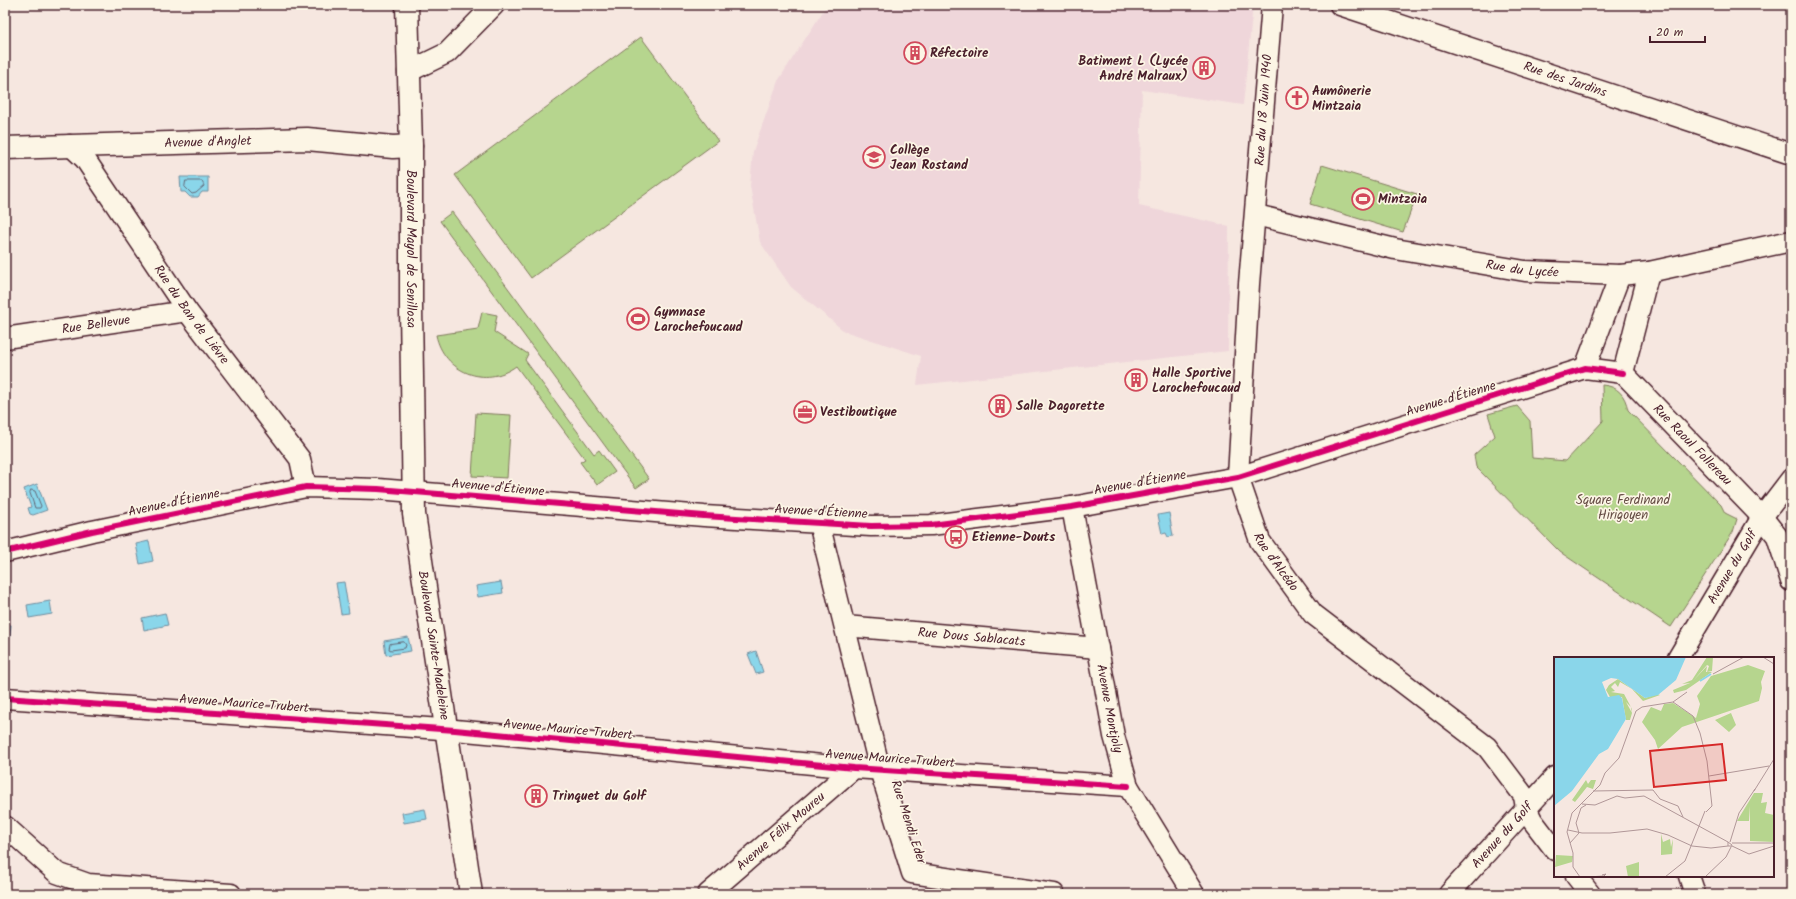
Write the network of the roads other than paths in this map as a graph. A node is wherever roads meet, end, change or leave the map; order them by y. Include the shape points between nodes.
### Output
1 (407, 5) edge
2 (494, 5) edge
3 (1272, 5) edge
4 (1340, 5) edge
5 (408, 72) junction
6 (70, 145) junction
7 (411, 146) junction
8 (5, 148) edge
9 (1791, 154) edge
10 (1256, 215) junction
11 (1791, 241) edge
12 (1649, 272) junction
13 (1620, 275) junction
14 (187, 312) junction
15 (5, 338) edge
16 (1585, 368) junction
17 (1623, 373) junction
18 (1238, 476) junction
19 (1791, 479) edge
20 (306, 487) junction
21 (413, 492) junction
22 (1072, 507) junction
23 (1762, 517) junction
24 (819, 523) junction
25 (5, 552) edge
26 (1791, 581) edge
27 (845, 626) junction
28 (1098, 648) junction
29 (1679, 657) edge
30 (5, 698) edge
31 (447, 730) junction
32 (854, 768) junction
33 (880, 770) junction
34 (1554, 778) edge
35 (1128, 786) junction
36 (1526, 808) junction
37 (5, 826) edge
38 (1554, 849) edge
39 (1577, 877) edge
40 (1689, 877) edge
41 (231, 894) edge
42 (471, 894) edge
43 (708, 894) edge
44 (1054, 894) edge
45 (1194, 894) edge
46 (1449, 894) edge
47 (1590, 894) edge
48 (1695, 894) edge

1 - 5 street, Boulevard Mayol de Senillosa
2 - 5 street via 447,53
3 - 10 street, Rue du 18 Juin 1940
4 - 9 street, Rue des Jardins
5 - 7 street, Boulevard Mayol de Senillosa
6 - 7 street, Avenue d'Anglet via 307,139 393,147
6 - 8 street, Avenue d'Anglet
6 - 14 street, Rue du Ban de Liévre via 84,159
7 - 21 street, Boulevard Mayol de Senillosa
10 - 13 street, Rue du Lycée via 1395,249 1525,271
10 - 18 street, Rue d'Alcédo via 1249,284
11 - 12 street, Rue du Lycée
12 - 13 street, Rue du Lycée
12 - 17 street
13 - 16 street
14 - 15 street, Rue Bellevue
14 - 20 street, Rue du Ban de Liévre via 300,459
16 - 17 street, Avenue d'Étienne
16 - 18 street, Avenue d'Étienne
17 - 23 street, Rue Raoul Follereau
18 - 22 street, Avenue d'Étienne
18 - 36 street, Rue d'Alcédo via 1260,541 1313,614 1486,747 1524,796
19 - 23 street, Avenue du Golf
20 - 21 street, Avenue d'Étienne
20 - 25 street, Avenue d'Étienne via 92,531
21 - 24 street, Avenue d'Étienne
21 - 31 street, Boulevard Sainte-Madeleine via 414,514
22 - 24 street, Avenue d'Étienne via 931,525 870,526
22 - 28 street, Avenue Montjoly
23 - 26 street, Rue Raoul Follereau via 1777,536
23 - 29 street, Avenue du Golf
24 - 27 street, Rue Mendi Eder
27 - 28 street, Rue Dous Sablacats
27 - 33 street, Rue Mendi Eder
28 - 35 street, Avenue Montjoly via 1114,736
30 - 31 street, Avenue Maurice Trubert
31 - 32 street, Avenue Maurice Trubert
31 - 42 street, Boulevard Sainte-Madeleine
32 - 33 street, Avenue Maurice Trubert
32 - 43 street, Avenue Félix Moureu
33 - 35 street, Avenue Maurice Trubert
33 - 44 street, Rue Mendi Eder via 912,873
34 - 36 street, Avenue du Golf
35 - 45 street, Avenue Montjoly
36 - 38 street, Rue d'Alcédo
36 - 46 street, Avenue du Golf
37 - 41 street via 57,873 88,884
39 - 47 street
40 - 48 street

